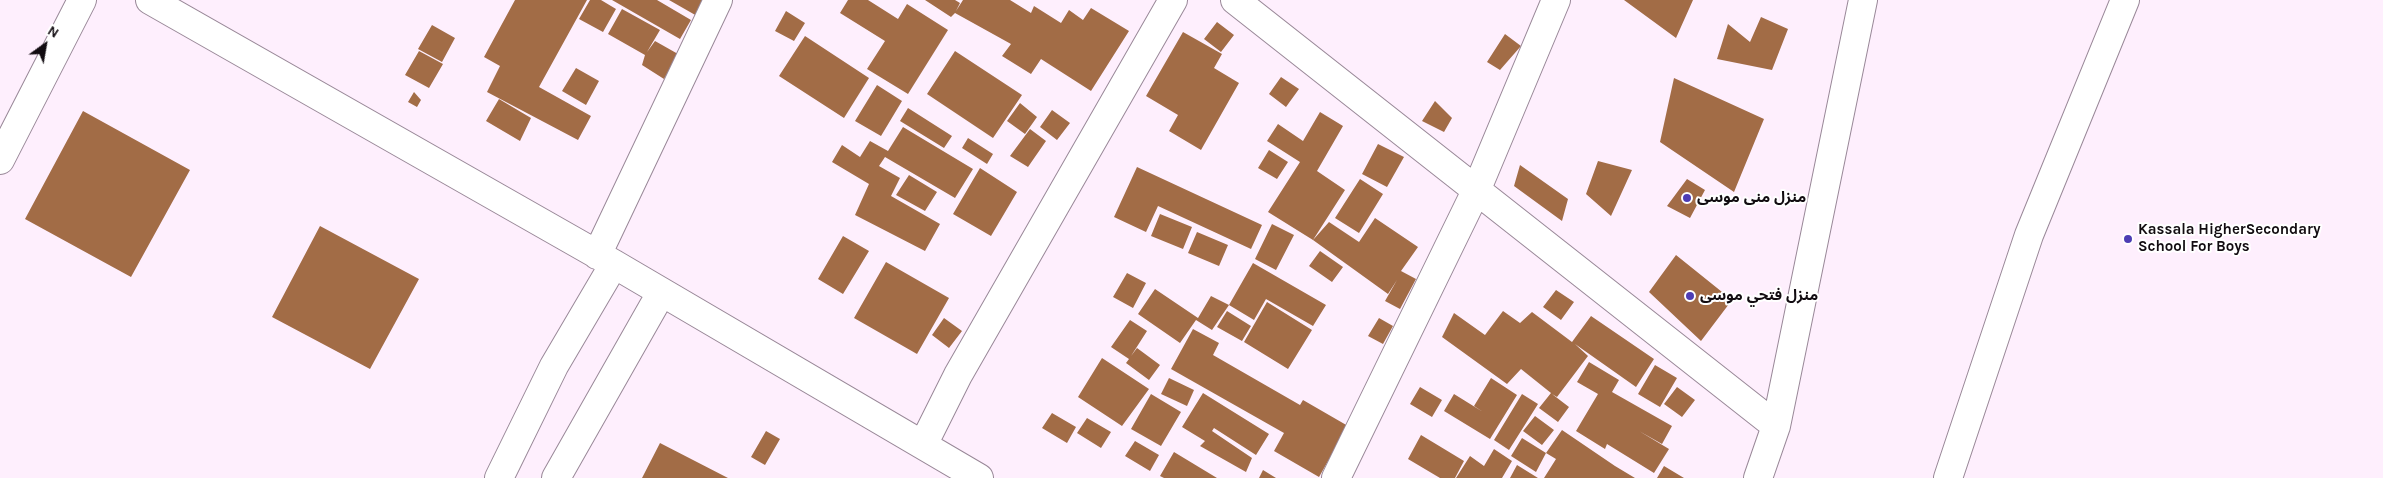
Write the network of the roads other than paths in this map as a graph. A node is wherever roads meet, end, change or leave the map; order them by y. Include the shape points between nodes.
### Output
1 (82, 0) edge
2 (150, 0) edge
3 (718, 0) edge
4 (1173, 0) edge
5 (1235, 0) edge
6 (1556, 0) edge
7 (1863, 0) edge
8 (2125, 0) edge
9 (0, 160) edge
10 (1476, 191) junction
11 (606, 260) junction
12 (660, 293) junction
13 (1776, 426) junction
14 (923, 445) junction
15 (500, 478) edge
16 (556, 478) edge
17 (979, 478) edge
18 (1336, 478) edge
19 (1758, 478) edge
20 (1948, 478) edge

1 - 9 street
2 - 11 street
3 - 11 street
4 - 14 street via 958,375
5 - 10 street
6 - 10 street
7 - 13 street
8 - 20 street via 2029,235
10 - 13 street
10 - 18 street
11 - 12 street
11 - 15 street
12 - 14 street
12 - 16 street
13 - 19 street
14 - 17 street

